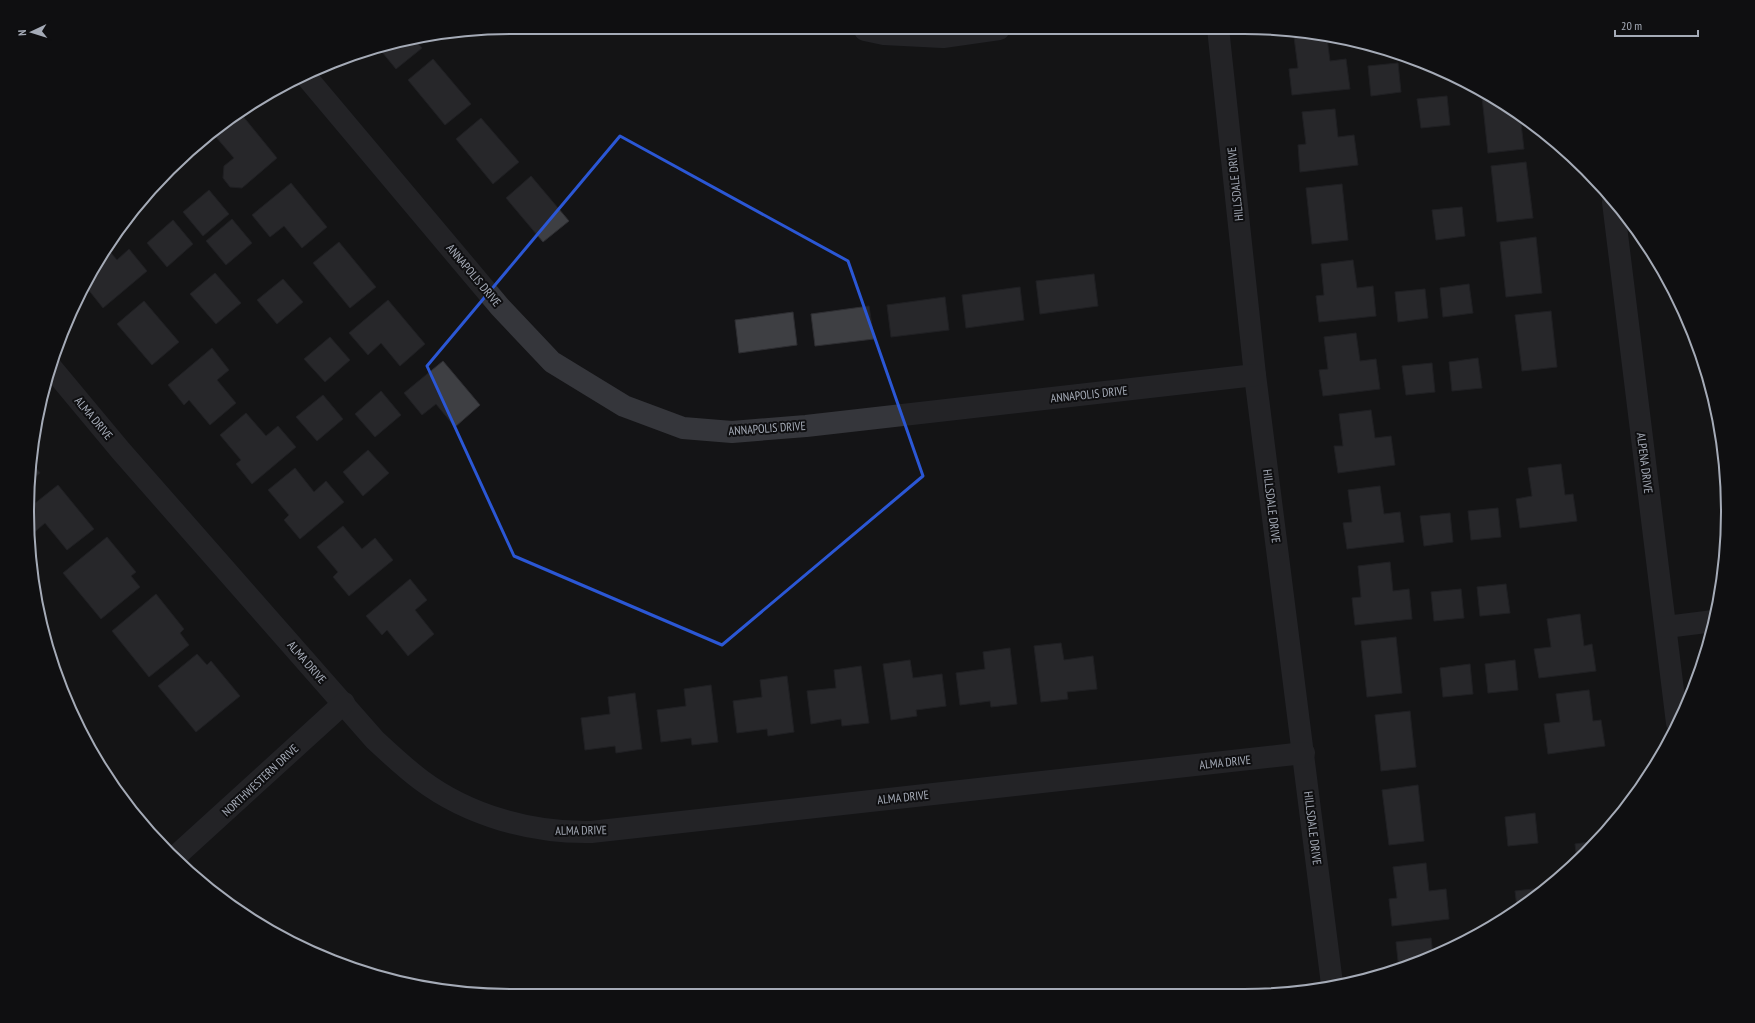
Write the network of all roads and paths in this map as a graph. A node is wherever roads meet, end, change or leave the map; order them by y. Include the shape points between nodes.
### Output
1 (884, 34) edge
2 (964, 34) edge
3 (1219, 34) edge
4 (308, 79) edge
5 (1614, 211) edge
6 (55, 372) edge
7 (1255, 375) junction
8 (1708, 621) edge
9 (1666, 627) junction
10 (344, 703) junction
11 (1676, 714) edge
12 (1304, 753) junction
13 (179, 854) edge
14 (1332, 981) edge

1 - 2 street via 943,37
3 - 7 street, HILLSDALE DRIVE
4 - 7 street, ANNAPOLIS DRIVE via 500,307 552,362 624,406 683,428 732,432 806,426
5 - 9 street, ALPENA DRIVE
6 - 10 street, ALMA DRIVE
7 - 12 street, HILLSDALE DRIVE
8 - 9 street
9 - 11 street, ALPENA DRIVE
10 - 12 street, ALMA DRIVE via 375,740 404,767 448,797 510,822 565,832 591,832
10 - 13 street, NORTHWESTERN DRIVE
12 - 14 street, HILLSDALE DRIVE

